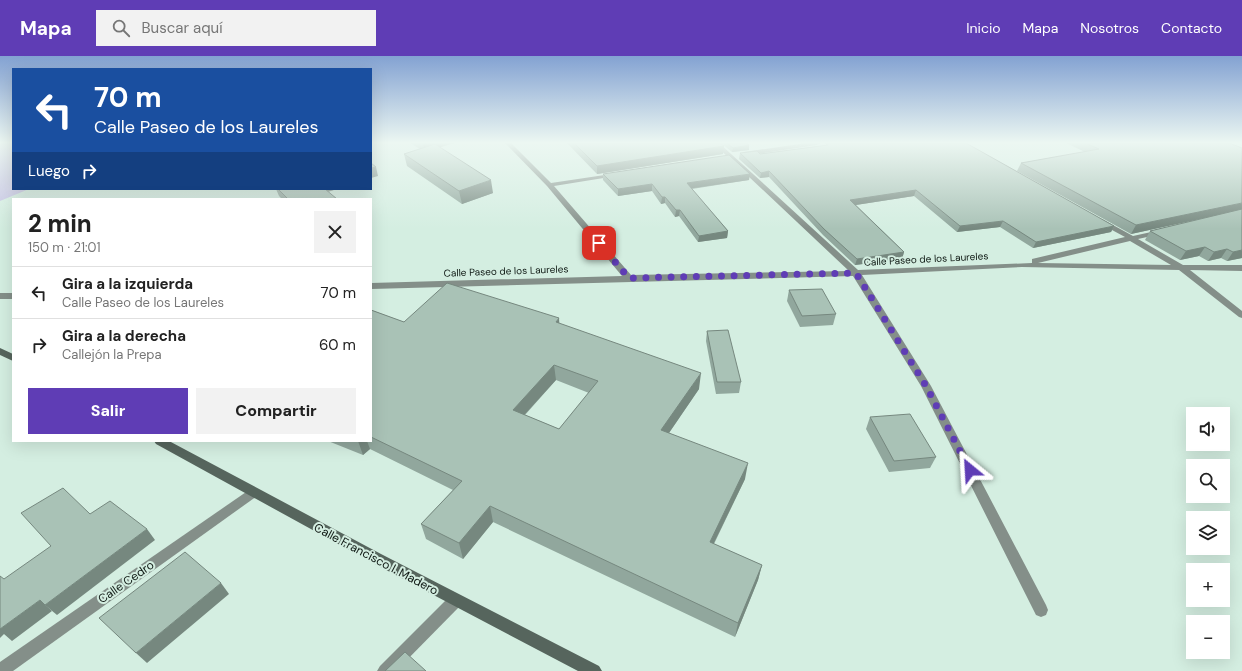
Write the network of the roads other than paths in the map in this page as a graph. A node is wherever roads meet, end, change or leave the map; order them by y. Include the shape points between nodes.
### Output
1 (536, 172) edge
2 (627, 172) edge
3 (743, 172) edge
4 (549, 185) junction
5 (1096, 218) edge
6 (1168, 230) edge
7 (1131, 238) junction
8 (1022, 265) junction
9 (1181, 267) junction
10 (1242, 268) edge
11 (856, 273) junction
12 (629, 278) junction
13 (372, 286) edge
14 (0, 296) edge
15 (12, 296) edge
16 (1242, 315) edge
17 (0, 351) edge
18 (12, 357) edge
19 (162, 442) edge
20 (253, 493) junction
21 (455, 601) junction
22 (1041, 610) dead end
23 (0, 671) edge
24 (385, 671) edge
25 (594, 671) edge

1 - 4 street
2 - 4 street
3 - 11 street
4 - 12 street
5 - 7 street
6 - 7 street
7 - 8 street
7 - 9 street
8 - 9 street, Calle Paseo de los Laureles
8 - 11 street, Calle Paseo de los Laureles
9 - 10 street, Calle Paseo de los Laureles
9 - 16 street
11 - 12 street, Calle Paseo de los Laureles
11 - 22 street via 926,386
12 - 13 street, Calle Paseo de los Laureles
14 - 15 street
17 - 18 main road
19 - 20 main road, Calle Francisco I. Madero
20 - 21 main road, Calle Francisco I. Madero
20 - 23 street, Calle Cedro
21 - 24 street
21 - 25 main road, Calle Francisco I. Madero

